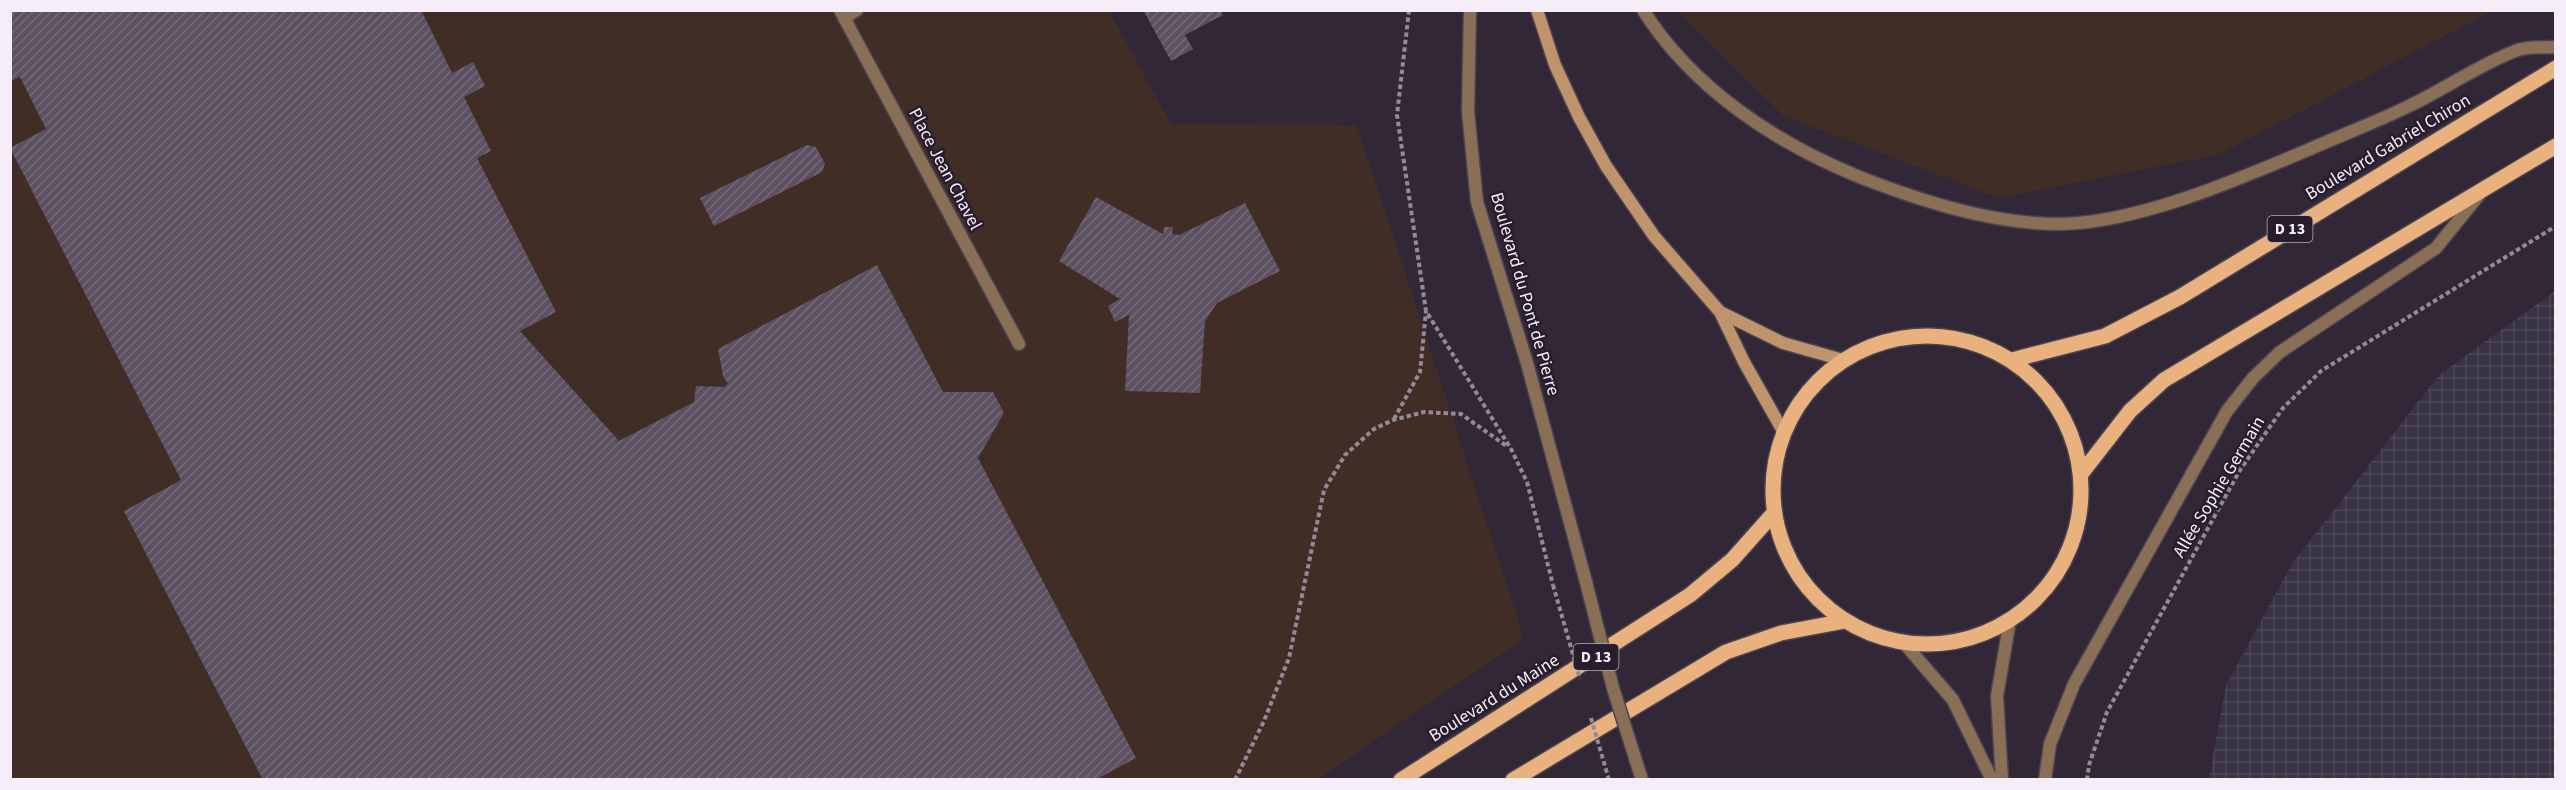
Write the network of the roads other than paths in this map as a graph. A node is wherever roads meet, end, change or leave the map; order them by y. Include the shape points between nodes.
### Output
1 (857, 10) edge
2 (1470, 10) edge
3 (1537, 10) edge
4 (1643, 10) edge
5 (842, 14) edge
6 (2556, 47) edge
7 (2556, 68) edge
8 (2556, 146) edge
9 (2482, 191) junction
10 (1720, 312) junction
11 (1019, 344) dead end
12 (1843, 360) junction
13 (2012, 360) junction
14 (1784, 431) junction
15 (2080, 474) junction
16 (1773, 514) junction
17 (2010, 620) junction
18 (1845, 621) junction
19 (1904, 643) junction
20 (1401, 780) edge
21 (1513, 780) edge
22 (1642, 780) edge
23 (1992, 780) edge
24 (2002, 780) edge
25 (2045, 780) edge

1 - 5 street
2 - 22 street, Boulevard du Pont de Pierre, bridge via 1468,111 1478,202 1527,363 1613,687
3 - 10 main road via 1555,65 1606,166 1654,236
4 - 6 street via 1656,31 1703,83 1778,137 1840,169 1894,191 1979,216 2060,224 2132,215 2252,174 2410,106 2517,50
5 - 11 street, Place Jean Chavel
7 - 13 main road, Boulevard Gabriel Chiron / D 13 via 2180,297 2105,336
8 - 9 main road
9 - 15 main road via 2164,381 2130,411
9 - 25 street via 2436,248 2280,352 2227,411 2074,684 2050,744
10 - 12 main road via 1783,343
10 - 14 main road
12 - 13 main road via 1883,341 1927,335 1971,341
12 - 14 main road via 1808,391
13 - 15 main road via 2038,382 2059,409 2074,440
14 - 16 main road via 1775,458
15 - 17 main road via 2079,516 2066,557 2042,592
16 - 18 main road via 1787,556 1811,593
16 - 20 main road, Boulevard du Maine / D 13 via 1732,560 1690,595
17 - 19 main road via 1968,638 1941,644
17 - 24 street via 1997,696
18 - 19 main road via 1873,635
18 - 21 main road via 1781,633 1726,652
19 - 23 street via 1953,700

